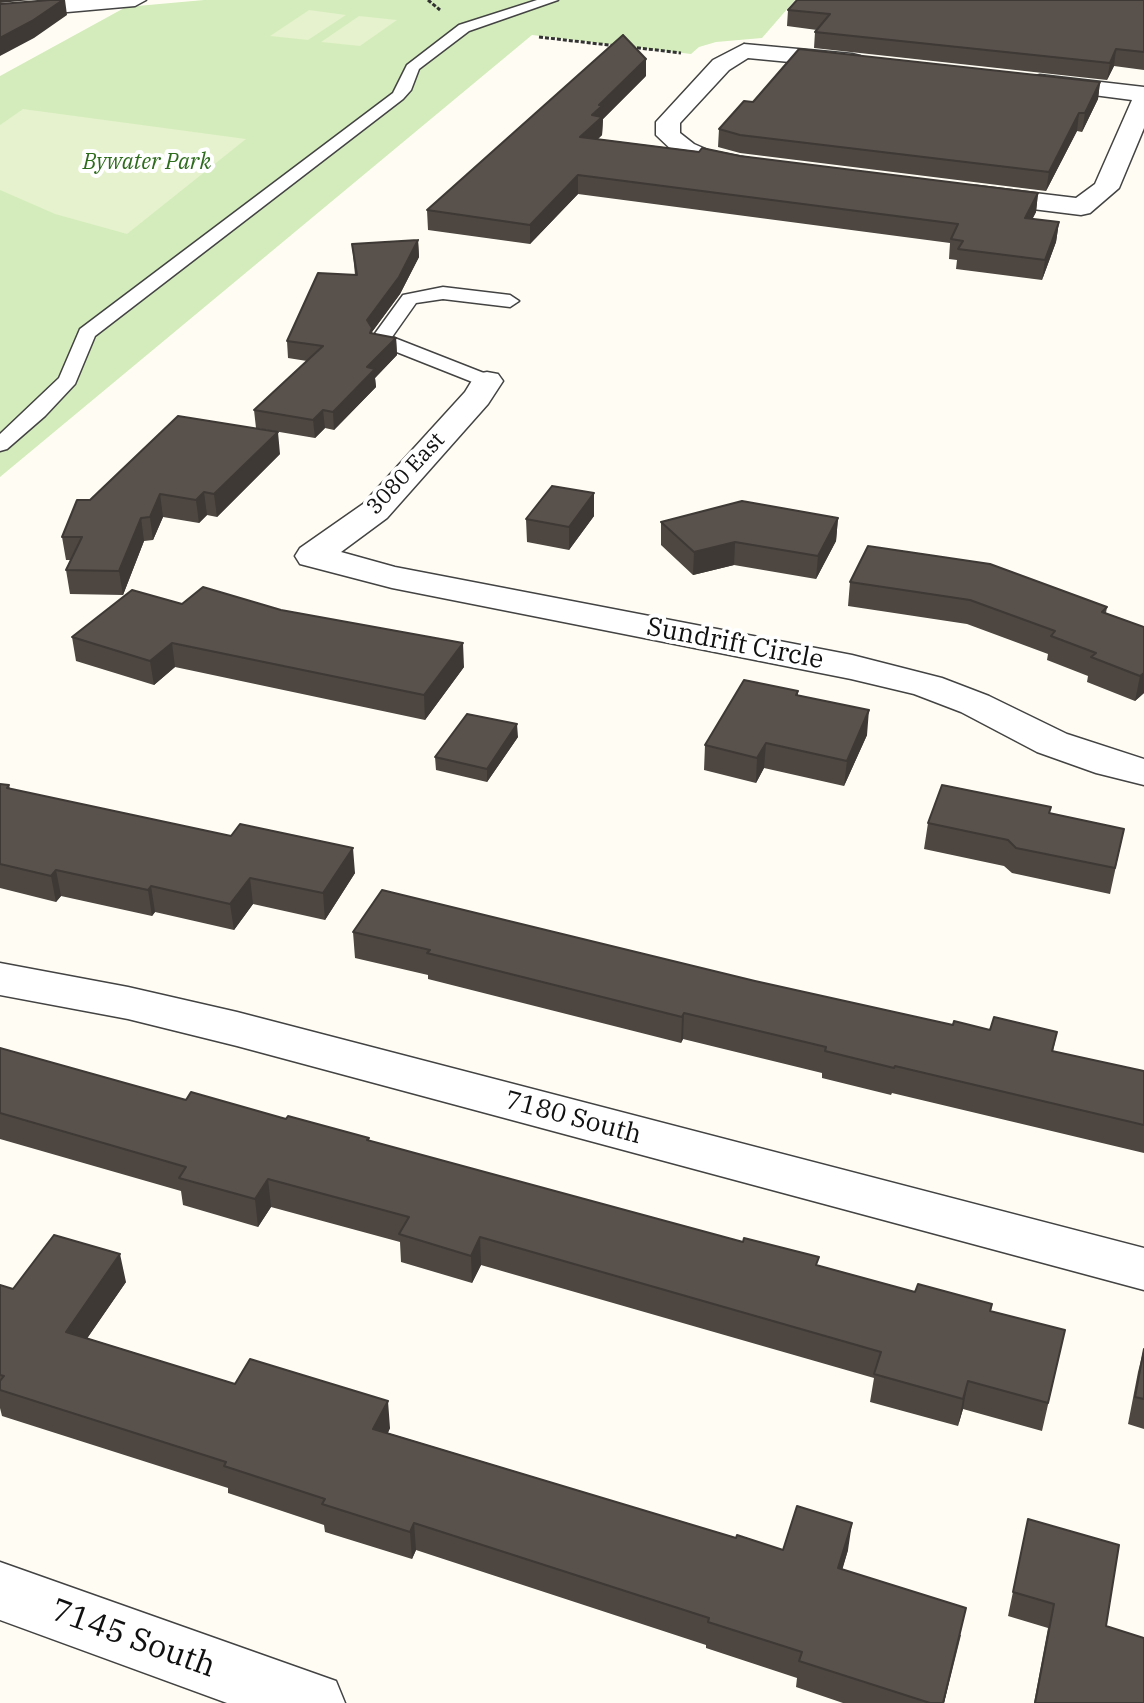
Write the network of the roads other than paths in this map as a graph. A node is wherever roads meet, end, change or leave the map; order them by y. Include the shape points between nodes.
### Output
1 (135, 0) edge
2 (551, 0) edge
3 (0, 12) edge
4 (870, 63) edge
5 (1022, 80) edge
6 (1144, 97) edge
7 (770, 168) edge
8 (957, 191) edge
9 (510, 301) dead end
10 (487, 381) joint
11 (0, 445) edge
12 (313, 556) joint
13 (1144, 772) edge
14 (0, 979) edge
15 (1144, 1269) edge
16 (0, 1591) edge
17 (312, 1703) edge

1 - 3 street
2 - 11 lane via 464,28 419,61 398,96 87,333 68,380
4 - 7 street via 744,51 721,65 668,122 668,135 685,149
5 - 6 street
6 - 8 street via 1106,188 1081,207
9 - 10 lane via 443,293 410,299 381,339
10 - 12 street, 3080 East via 375,511
12 - 13 street, Sundrift Circle via 392,577 928,686 1052,743
14 - 15 street, 7180 South via 237,1029
16 - 17 street, 7145 South

